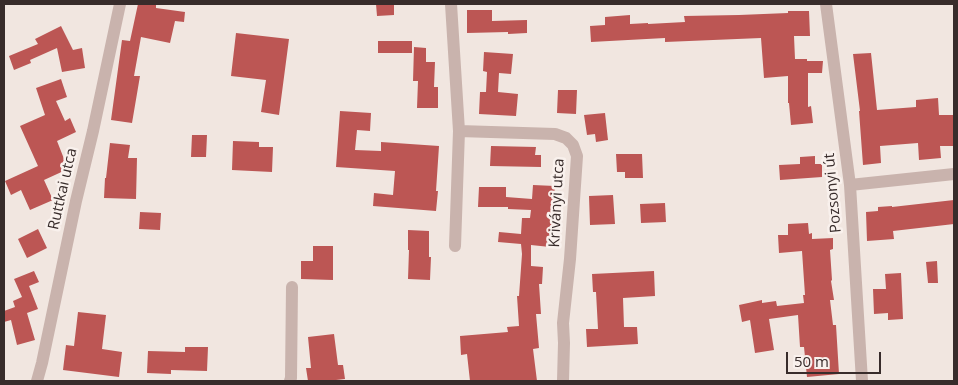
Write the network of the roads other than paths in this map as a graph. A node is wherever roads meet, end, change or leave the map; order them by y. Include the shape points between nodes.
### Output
1 (120, 4) edge
2 (451, 4) edge
3 (826, 4) edge
4 (459, 131) junction
5 (954, 174) edge
6 (850, 185) junction
7 (455, 246) dead end
8 (292, 288) dead end
9 (37, 381) edge
10 (290, 381) edge
11 (563, 381) edge
12 (862, 381) edge

1 - 9 street, Ruttkai utca
2 - 4 street
3 - 6 street, Pozsonyi út
4 - 7 street
4 - 11 street, Kriványi utca via 555,134 573,145 576,156 563,323
5 - 6 street
6 - 12 street, Pozsonyi út
8 - 10 street

